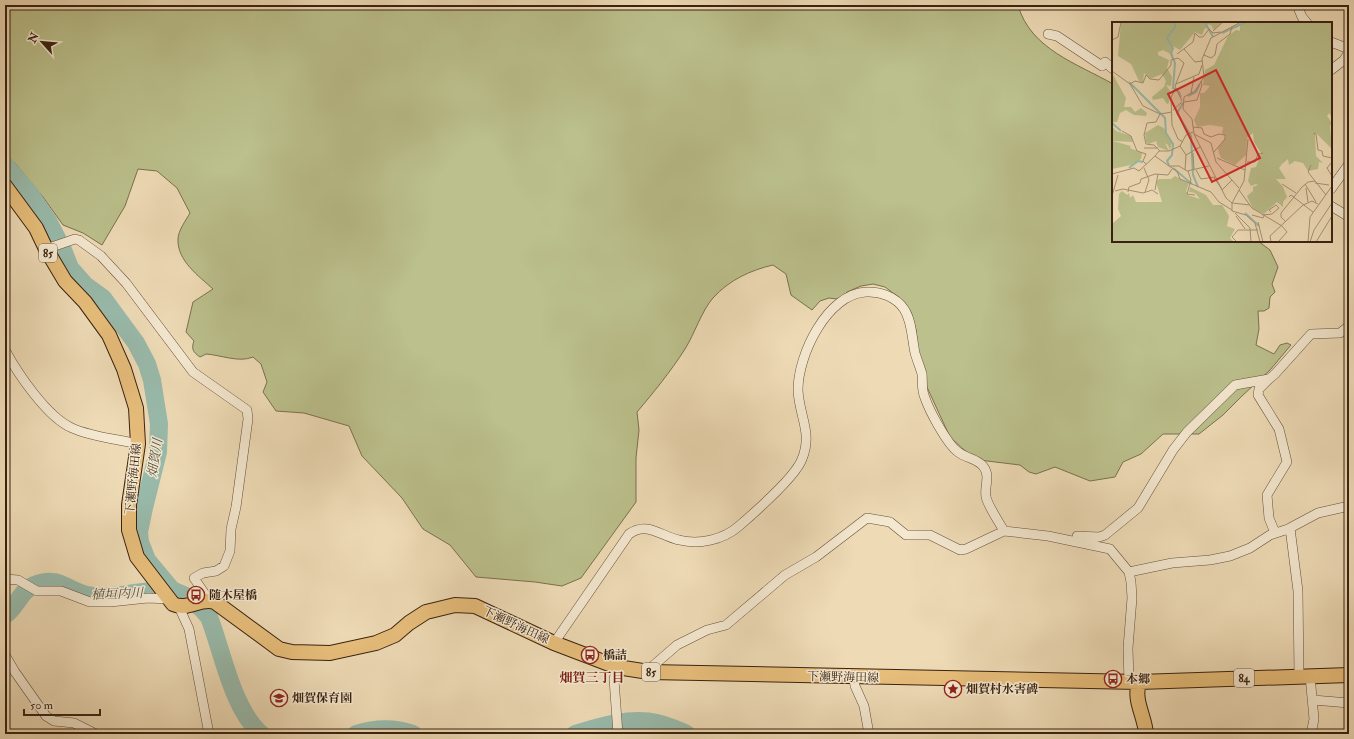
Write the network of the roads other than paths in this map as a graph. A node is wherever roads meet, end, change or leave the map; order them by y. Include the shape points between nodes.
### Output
1 (1297, 5) edge
2 (1306, 22) edge
3 (1048, 34) dead end
4 (1332, 42) edge
5 (1349, 50) edge
6 (1112, 68) edge
7 (1332, 69) edge
8 (1349, 164) edge
9 (5, 186) edge
10 (1332, 188) edge
11 (1332, 207) edge
12 (1349, 217) edge
13 (46, 249) junction
14 (1349, 326) edge
15 (5, 350) edge
16 (1269, 379) junction
17 (138, 444) junction
18 (1349, 506) edge
19 (1290, 528) junction
20 (1004, 531) junction
21 (1275, 533) junction
22 (1048, 536) junction
23 (1129, 572) junction
24 (5, 579) edge
25 (172, 599) junction
26 (207, 600) junction
27 (554, 643) junction
28 (5, 655) edge
29 (617, 667) junction
30 (649, 672) junction
31 (1349, 675) edge
32 (1305, 676) junction
33 (854, 677) junction
34 (1134, 682) junction
35 (1313, 700) junction
36 (1349, 703) edge
37 (96, 734) edge
38 (209, 734) edge
39 (618, 734) edge
40 (869, 734) edge
41 (1146, 734) edge
42 (1311, 734) edge

1 - 2 street
3 - 6 street via 1057,36 1102,66 1105,62
4 - 5 street
5 - 7 street via 1344,60
8 - 10 street
9 - 13 main road, 下瀬野海田線 / 85 via 36,228
11 - 12 street
13 - 17 main road, 下瀬野海田線 / 85 via 65,281 109,335 134,399
13 - 26 street via 75,239 101,256 136,294 193,372 247,410 248,419 230,551 224,566 194,578
14 - 16 street via 1340,333 1311,334 1284,366
15 - 17 street via 23,381 61,422 73,428
16 - 21 street via 1259,389 1258,395 1279,429 1286,462 1267,495 1268,512
16 - 22 street via 1235,385 1177,443 1138,508 1105,535 1091,538 1058,534
17 - 25 main road, 下瀬野海田線 / 85 via 129,505 129,530 137,557
18 - 19 street via 1318,513
19 - 21 street
19 - 32 street
20 - 22 street
20 - 27 street via 986,498 987,477 984,467 953,448 927,404 922,392 922,375 906,312 896,300 888,296 873,292 859,293 846,299 821,322 806,356 798,389 807,438 806,449 795,472 738,528 716,539 692,542 677,540 645,528 636,528 629,534
20 - 30 street via 960,550 930,535 906,535 890,522 868,518 816,557 785,575 726,625 707,630 677,645
21 - 23 street via 1230,556 1172,563
22 - 23 street via 1110,549
23 - 34 street via 1132,598 1128,648
24 - 25 street via 18,580 36,591 61,591 90,602
25 - 26 main road
25 - 38 street via 189,629
26 - 27 main road, 下瀬野海田線 / 85 via 225,608 279,649 292,652 330,653 376,643 395,635 409,622 426,612 455,605 475,606
27 - 29 main road, 下瀬野海田線 / 85
28 - 37 street via 14,672 46,716 54,721 74,723
29 - 30 main road, 下瀬野海田線 / 85
29 - 39 street via 614,679
30 - 33 main road, 下瀬野海田線 / 85
31 - 32 main road, 84
32 - 34 main road, 84
32 - 35 street
33 - 34 main road, 下瀬野海田線 / 85
33 - 40 street via 864,706
34 - 41 main road
35 - 36 street
35 - 42 street via 1314,719

